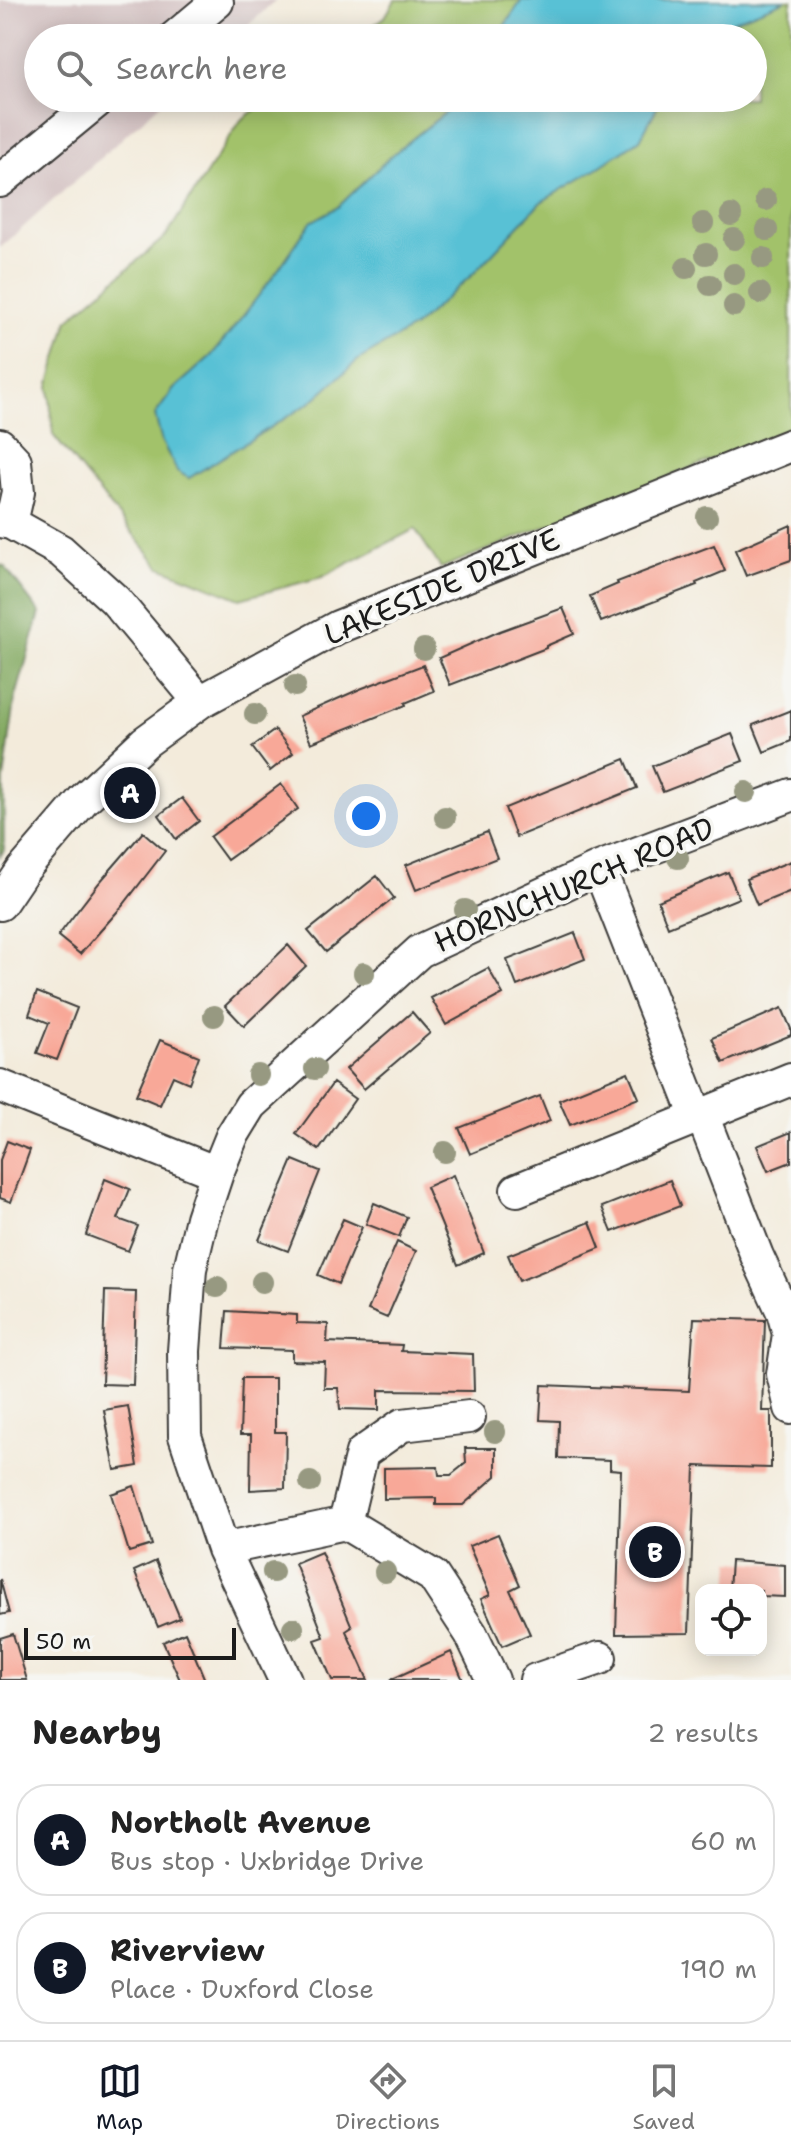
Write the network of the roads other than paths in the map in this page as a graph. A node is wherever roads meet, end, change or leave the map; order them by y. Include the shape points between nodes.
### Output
1 (216, 0) edge
2 (191, 24) edge
3 (84, 112) edge
4 (0, 181) edge
5 (0, 445) edge
6 (791, 445) edge
7 (6, 522) edge
8 (200, 702) junction
9 (791, 795) edge
10 (599, 868) junction
11 (0, 904) edge
12 (791, 1079) edge
13 (0, 1086) edge
14 (700, 1116) junction
15 (217, 1173) junction
16 (517, 1190) dead end
17 (791, 1408) edge
18 (469, 1417) dead end
19 (345, 1523) junction
20 (223, 1549) junction
21 (600, 1658) dead end
22 (285, 1680) edge
23 (493, 1680) edge
24 (536, 1680) edge

1 - 2 street
3 - 4 street
5 - 7 street via 15,461 18,492
6 - 8 street, LAKESIDE DRIVE via 338,627
7 - 8 street via 61,551 115,600
8 - 11 street, LAKESIDE DRIVE via 145,742 63,822
9 - 10 street, HORNCHURCH ROAD
10 - 14 street
10 - 15 street, HORNCHURCH ROAD via 420,951 251,1105
12 - 14 street
13 - 15 street
14 - 16 street
14 - 17 street via 783,1312 789,1334 783,1374
15 - 20 street, HORNCHURCH ROAD via 190,1269 185,1436
18 - 19 street via 402,1425 362,1453
19 - 20 street
19 - 23 street via 433,1576
20 - 22 street, HORNCHURCH ROAD
21 - 24 street

